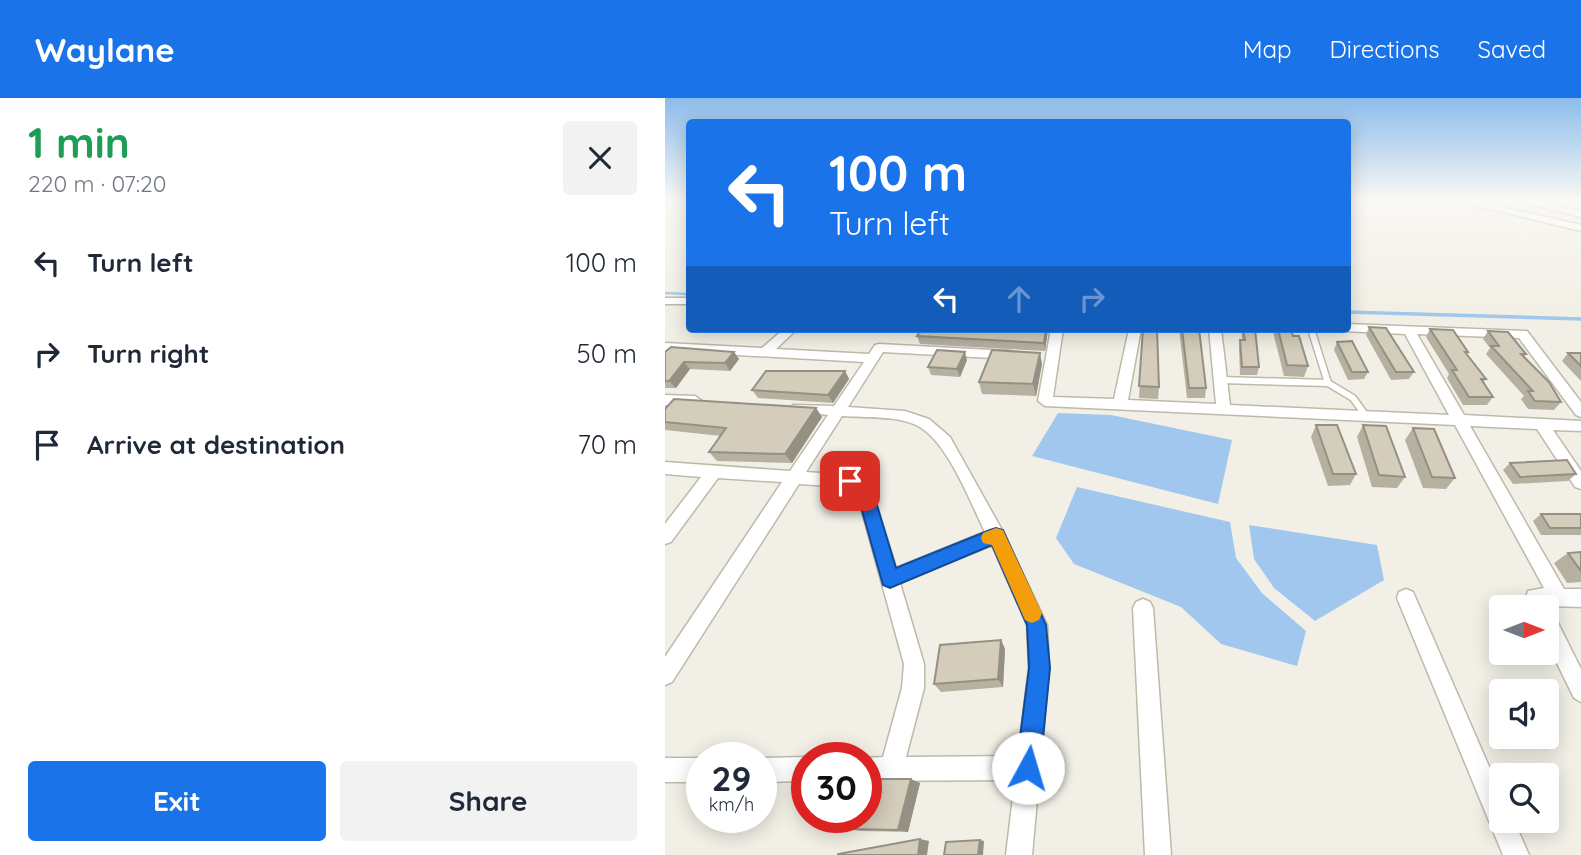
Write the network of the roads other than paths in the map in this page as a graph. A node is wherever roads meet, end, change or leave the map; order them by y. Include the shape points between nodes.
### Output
1 (665, 301) edge
2 (686, 301) edge
3 (1351, 328) edge
4 (1409, 330) junction
5 (786, 333) edge
6 (1054, 333) edge
7 (1134, 333) edge
8 (1215, 333) edge
9 (1312, 333) edge
10 (665, 347) edge
11 (765, 352) junction
12 (1039, 357) junction
13 (872, 358) junction
14 (1221, 380) junction
15 (1328, 383) junction
16 (665, 400) edge
17 (718, 403) edge
18 (1120, 404) junction
19 (785, 407) edge
20 (1224, 409) junction
21 (838, 410) junction
22 (1581, 412) edge
23 (1366, 416) junction
24 (1460, 421) junction
25 (1541, 424) junction
26 (1581, 426) edge
27 (665, 468) edge
28 (714, 471) junction
29 (795, 477) junction
30 (1581, 483) edge
31 (996, 535) junction
32 (665, 537) edge
33 (890, 579) junction
34 (1557, 595) edge
35 (1406, 598) dead end
36 (1559, 598) edge
37 (1581, 598) edge
38 (1143, 608) dead end
39 (1559, 646) edge
40 (665, 675) edge
41 (1581, 691) edge
42 (1028, 768) junction
43 (882, 769) edge
44 (891, 769) junction
45 (665, 770) edge
46 (686, 770) edge
47 (1489, 793) edge
48 (1506, 833) edge
49 (1019, 855) edge
50 (1158, 855) edge
51 (1516, 855) edge

1 - 2 street
3 - 4 street
4 - 22 street via 1523,334
4 - 24 street
5 - 11 street
6 - 12 street
7 - 18 street
8 - 14 street
9 - 15 lane
10 - 11 street
11 - 13 street
12 - 13 street via 879,348
12 - 18 street via 1045,401
13 - 21 street
14 - 15 lane
14 - 20 street
15 - 23 lane via 1353,398
16 - 17 street
18 - 20 street
19 - 21 street
20 - 23 street
21 - 29 street
21 - 31 street via 899,415 924,423 945,441
23 - 24 street
24 - 25 street
24 - 34 street
25 - 26 street
25 - 30 street
27 - 28 street
28 - 29 street
28 - 32 street
29 - 33 street via 850,481 864,489
29 - 40 street
31 - 33 street
31 - 42 street via 1037,625 1039,668
33 - 44 street via 914,664 913,688
35 - 47 street
36 - 37 street
38 - 50 street
39 - 41 street
42 - 44 street
42 - 49 street
43 - 44 street
45 - 46 street
48 - 51 street

